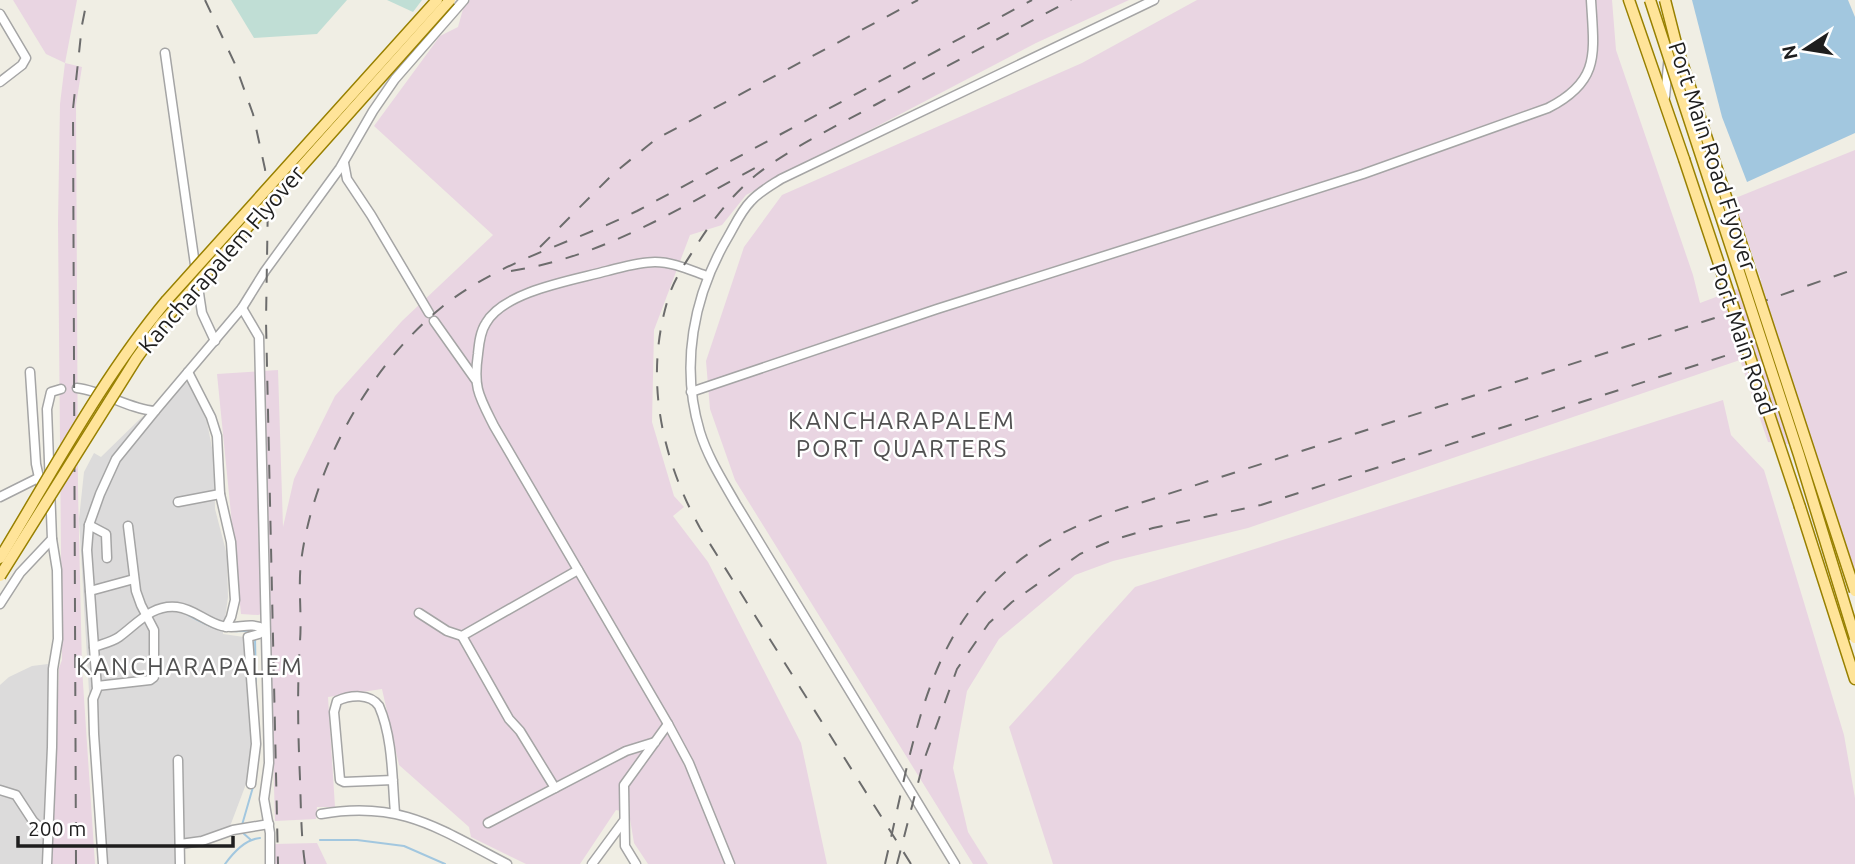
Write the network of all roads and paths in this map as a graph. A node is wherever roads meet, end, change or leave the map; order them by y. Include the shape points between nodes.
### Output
1 (437, 0) edge
2 (450, 0) edge
3 (464, 0) edge
4 (1154, 0) edge
5 (1591, 0) edge
6 (1629, 0) edge
7 (1650, 0) edge
8 (1664, 0) edge
9 (1671, 0) edge
10 (0, 15) edge
11 (165, 52) dead end
12 (0, 82) edge
13 (1665, 110) junction
14 (344, 163) junction
15 (334, 177) junction
16 (347, 179) junction
17 (707, 275) junction
18 (242, 308) junction
19 (429, 313) dead end
20 (434, 321) dead end
21 (215, 341) junction
22 (30, 372) dead end
23 (188, 372) junction
24 (475, 379) junction
25 (77, 388) dead end
26 (61, 390) dead end
27 (691, 392) junction
28 (155, 411) junction
29 (38, 478) junction
30 (220, 494) junction
31 (0, 497) edge
32 (178, 502) dead end
33 (51, 519) junction
34 (89, 525) junction
35 (128, 526) dead end
36 (52, 539) junction
37 (0, 558) edge
38 (107, 558) dead end
39 (578, 570) junction
40 (0, 576) edge
41 (134, 579) junction
42 (90, 591) junction
43 (1855, 591) edge
44 (0, 604) edge
45 (419, 612) dead end
46 (147, 616) junction
47 (226, 627) junction
48 (262, 632) junction
49 (462, 636) junction
50 (1855, 638) edge
51 (94, 645) junction
52 (1855, 679) edge
53 (97, 686) junction
54 (668, 724) junction
55 (655, 742) junction
56 (178, 760) dead end
57 (393, 780) junction
58 (251, 783) dead end
59 (555, 788) junction
60 (0, 790) edge
61 (395, 813) junction
62 (321, 814) dead end
63 (488, 822) dead end
64 (623, 822) junction
65 (269, 829) junction
66 (48, 835) junction
67 (180, 844) junction
68 (47, 864) edge
69 (103, 864) edge
70 (180, 864) edge
71 (270, 864) edge
72 (507, 864) edge
73 (592, 864) edge
74 (636, 864) edge
75 (730, 864) edge
76 (955, 864) edge

1 - 37 main road, Kancharapalem Flyover, bridge via 139,334
2 - 40 main road, Kancharapalem Flyover, bridge via 161,324
3 - 14 street via 395,79
4 - 17 street via 780,179 748,204
5 - 27 street via 1590,71 1581,86 1548,108 1363,174
6 - 13 main road, Port Main Road
7 - 50 main road, Port Main Road Flyover, bridge
8 - 43 main road, Port Main Road Flyover, bridge
9 - 13 street
10 - 12 street via 26,58
11 - 21 street via 200,300
13 - 52 main road, Port Main Road, bridge
14 - 15 street
14 - 16 street
15 - 16 street
15 - 18 street
16 - 19 street
17 - 24 street via 667,263 645,262 561,282 521,297 486,323
17 - 27 street via 691,347
18 - 21 street
18 - 48 street via 259,337
20 - 24 street
21 - 23 street
22 - 29 street
23 - 28 street
23 - 30 street via 215,429
24 - 39 street via 494,426
25 - 28 street
26 - 33 street via 51,392 47,409
27 - 76 street via 701,434 720,475
28 - 34 street via 116,460
29 - 31 street
29 - 33 street
30 - 32 street
30 - 47 street via 231,542 234,600
33 - 36 street
34 - 38 street via 106,534
34 - 42 street
35 - 41 street
36 - 44 street via 20,573
36 - 66 street via 58,639
39 - 49 street
39 - 54 street
41 - 42 street
41 - 46 street
42 - 51 street
45 - 49 street
46 - 47 street via 175,607
46 - 51 street via 117,639
46 - 53 street via 155,636 154,677
47 - 48 street via 256,624
48 - 58 street via 248,637 256,744
48 - 65 street via 269,764 264,799
49 - 59 street
51 - 53 street
53 - 69 street via 93,713
54 - 55 street
54 - 75 street
55 - 59 street via 626,751
55 - 64 street via 624,785
56 - 67 street
57 - 57 street via 382,712 376,701 365,697 337,701 340,780
57 - 61 street
59 - 63 street
60 - 66 street via 16,795
61 - 62 street
61 - 72 street via 422,821
64 - 73 street
64 - 74 street via 625,846
65 - 67 street via 241,829
65 - 71 street
66 - 68 street
67 - 70 street

